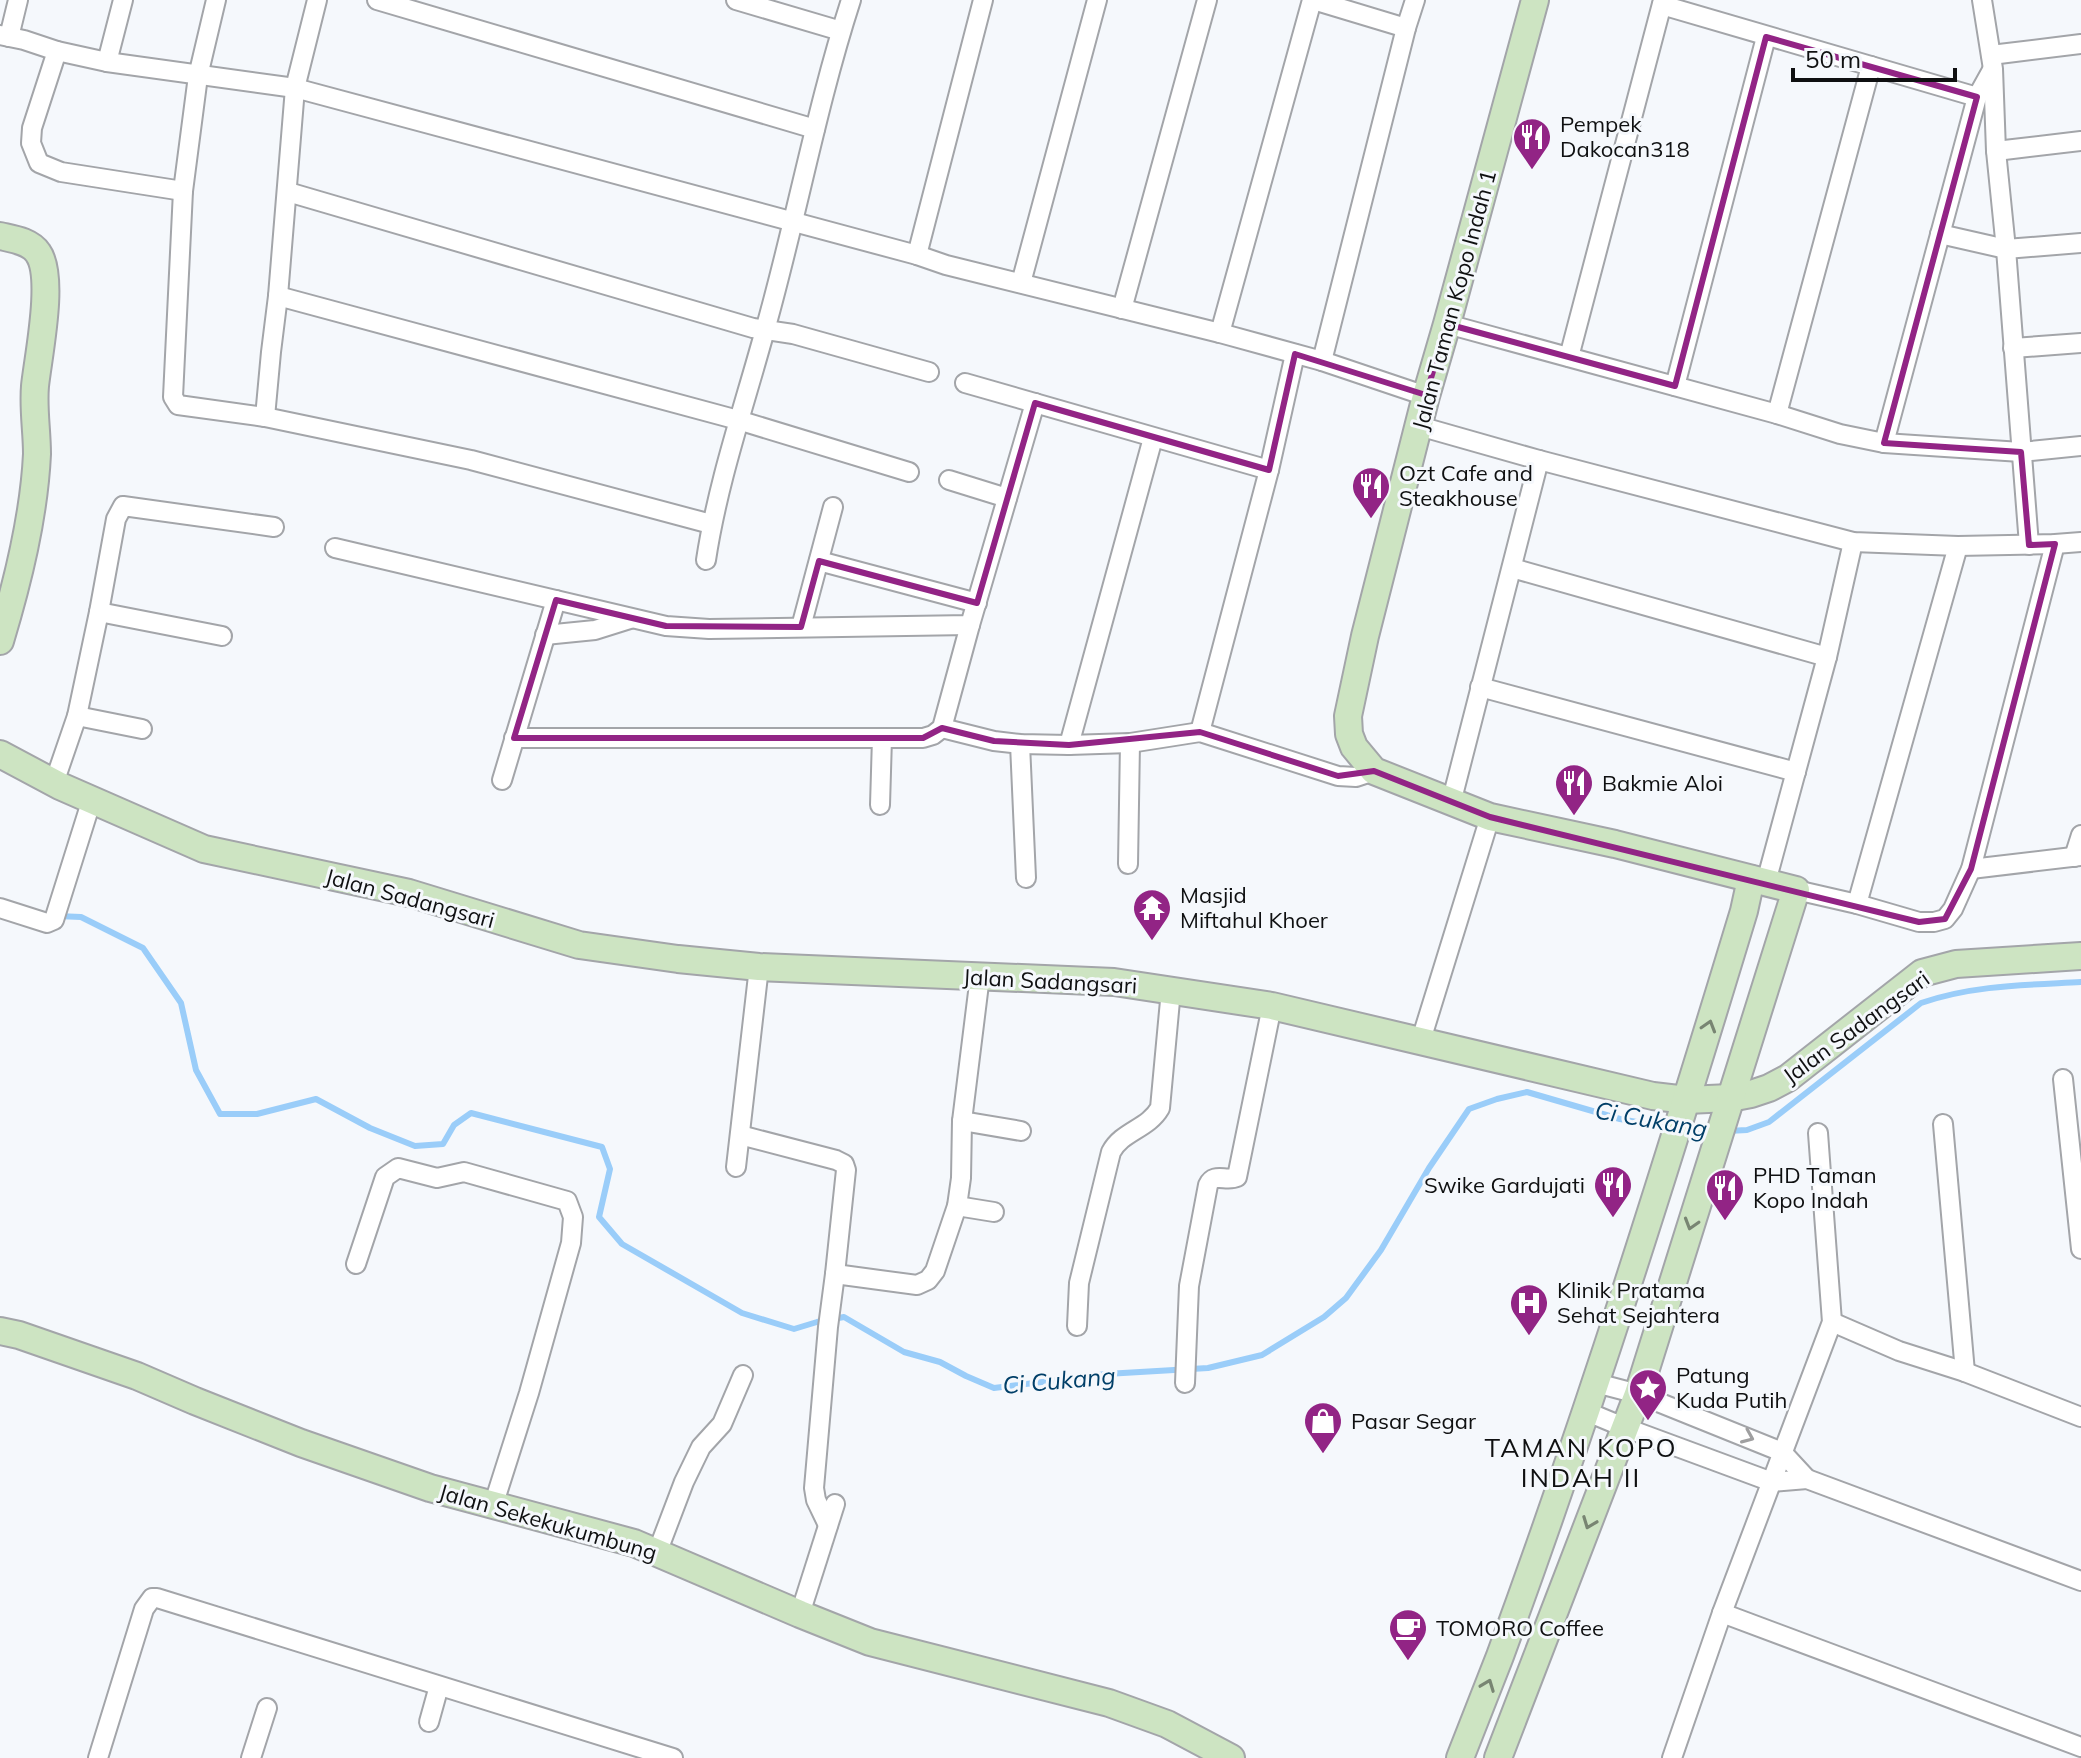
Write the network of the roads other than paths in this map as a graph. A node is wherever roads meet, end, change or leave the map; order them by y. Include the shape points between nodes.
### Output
1 (18, 0) edge
2 (123, 0) edge
3 (216, 0) edge
4 (317, 0) edge
5 (377, 0) edge
6 (736, 0) edge
7 (851, 0) edge
8 (983, 0) edge
9 (1097, 0) edge
10 (1207, 0) edge
11 (1313, 0) edge
12 (1415, 0) edge
13 (1535, 0) edge
14 (1982, 0) edge
15 (1662, 3) edge
16 (1406, 28) junction
17 (841, 31) junction
18 (4, 36) edge
19 (1766, 37) junction
20 (2081, 44) edge
21 (57, 51) junction
22 (107, 62) junction
23 (1992, 62) junction
24 (1871, 66) junction
25 (198, 76) junction
26 (295, 88) junction
27 (1977, 97) junction
28 (815, 129) junction
29 (2081, 141) edge
30 (1996, 151) junction
31 (183, 191) junction
32 (288, 192) junction
33 (792, 222) junction
34 (1940, 234) junction
35 (0, 236) edge
36 (2081, 243) edge
37 (2006, 249) junction
38 (917, 255) junction
39 (1021, 283) junction
40 (278, 296) junction
41 (1122, 309) junction
42 (1447, 324) junction
43 (766, 330) junction
44 (1220, 333) junction
45 (2081, 343) edge
46 (2013, 348) junction
47 (1295, 354) junction
48 (1569, 357) junction
49 (1322, 361) junction
50 (929, 372) dead end
51 (965, 383) dead end
52 (1675, 386) junction
53 (1426, 396) junction
54 (1035, 403) junction
55 (1777, 414) junction
56 (265, 417) junction
57 (738, 420) junction
58 (1419, 426) junction
59 (1153, 438) junction
60 (1884, 443) junction
61 (2081, 446) edge
62 (2021, 452) junction
63 (1539, 460) junction
64 (1269, 470) junction
65 (909, 472) dead end
66 (949, 480) dead end
67 (1007, 498) junction
68 (833, 507) dead end
69 (711, 524) junction
70 (274, 527) dead end
71 (1853, 542) junction
72 (2081, 542) edge
73 (2055, 544) junction
74 (2029, 545) junction
75 (1958, 546) junction
76 (335, 548) dead end
77 (706, 560) dead end
78 (819, 561) junction
79 (1512, 568) junction
80 (8, 586) edge
81 (556, 600) junction
82 (977, 603) junction
83 (99, 612) junction
84 (633, 618) junction
85 (970, 625) junction
86 (801, 627) junction
87 (545, 635) junction
88 (222, 636) dead end
89 (0, 641) edge
90 (1827, 657) junction
91 (1480, 687) junction
92 (77, 716) junction
93 (942, 728) junction
94 (142, 729) dead end
95 (1200, 732) junction
96 (514, 738) junction
97 (882, 738) junction
98 (1130, 743) junction
99 (1020, 744) junction
100 (1069, 745) junction
101 (0, 754) edge
102 (1374, 771) junction
103 (1796, 772) junction
104 (502, 780) dead end
105 (54, 783) junction
106 (92, 799) junction
107 (1451, 803) junction
108 (880, 805) dead end
109 (1490, 817) junction
110 (2081, 835) edge
111 (2078, 856) edge
112 (1128, 864) dead end
113 (1971, 869) junction
114 (1026, 878) dead end
115 (1759, 881) junction
116 (1796, 890) junction
117 (1857, 904) junction
118 (0, 908) edge
119 (2081, 956) edge
120 (759, 967) junction
121 (980, 976) junction
122 (1171, 990) junction
123 (1272, 1006) junction
124 (1421, 1040) junction
125 (2063, 1079) dead end
126 (1727, 1106) junction
127 (1685, 1108) junction
128 (962, 1121) junction
129 (1943, 1124) dead end
130 (1021, 1131) dead end
131 (1818, 1133) dead end
132 (740, 1135) junction
133 (736, 1167) dead end
134 (957, 1206) junction
135 (994, 1212) dead end
136 (2081, 1249) edge
137 (356, 1264) dead end
138 (835, 1274) junction
139 (1832, 1322) junction
140 (1077, 1326) dead end
141 (0, 1331) edge
142 (1965, 1372) junction
143 (743, 1375) dead end
144 (1185, 1378) dead end
145 (1596, 1383) junction
146 (1638, 1394) junction
147 (1585, 1411) junction
148 (2081, 1417) edge
149 (1626, 1428) junction
150 (1782, 1452) junction
151 (1807, 1479) junction
152 (1772, 1482) junction
153 (835, 1504) dead end
154 (493, 1506) junction
155 (828, 1525) junction
156 (657, 1553) junction
157 (2081, 1581) edge
158 (1722, 1613) junction
159 (800, 1614) junction
160 (439, 1686) junction
161 (267, 1708) dead end
162 (429, 1722) dead end
163 (2081, 1747) edge
164 (1676, 1757) edge
165 (98, 1758) edge
166 (251, 1758) edge
167 (673, 1758) edge
168 (1231, 1758) edge
169 (1460, 1758) edge
170 (1498, 1758) edge

1 - 18 street
2 - 22 street
3 - 25 street
4 - 26 street
5 - 28 street
6 - 17 street
7 - 17 street
8 - 38 street
9 - 39 street
10 - 41 street
11 - 16 street
11 - 44 street
12 - 16 street
13 - 42 street, Jalan Taman Kopo Indah 1
14 - 23 street
15 - 19 street
15 - 48 street
16 - 49 street
17 - 28 street
18 - 21 street
19 - 24 street
19 - 52 street
20 - 23 street
21 - 22 street
21 - 31 street via 32,128 39,163 61,172
22 - 25 street
23 - 27 street
23 - 30 street
24 - 27 street
24 - 55 street
25 - 26 street
25 - 31 street
26 - 32 street
26 - 33 street
27 - 34 street
28 - 33 street
29 - 30 street
30 - 37 street
31 - 56 street via 173,397 178,405
32 - 40 street
32 - 43 street
33 - 38 street
33 - 43 street
34 - 37 street
34 - 60 street
35 - 80 street via 30,245 45,274 33,498
36 - 37 street
37 - 46 street
38 - 39 street
39 - 41 street
40 - 56 street
40 - 57 street
41 - 44 street
42 - 48 street
42 - 53 street, Jalan Taman Kopo Indah 1
43 - 50 street
43 - 57 street
44 - 47 street
45 - 46 street
46 - 62 street
47 - 49 street
47 - 64 street
48 - 52 street
49 - 53 street
51 - 54 street
52 - 55 street
53 - 58 street, Jalan Taman Kopo Indah 1
54 - 59 street
54 - 67 street
55 - 60 street
56 - 69 street via 471,460
57 - 65 street
57 - 69 street
58 - 63 street
58 - 102 street, Jalan Taman Kopo Indah 1 via 1348,716 1354,747
59 - 64 street
59 - 100 street
60 - 62 street
61 - 62 street
62 - 74 street
63 - 71 street
63 - 79 street
64 - 95 street
66 - 67 street
67 - 82 street
68 - 78 street
69 - 77 street
70 - 83 street via 123,506
71 - 75 street
71 - 90 street
72 - 73 street
73 - 74 street
73 - 113 street
74 - 75 street
75 - 117 street
76 - 81 street
78 - 82 street
78 - 86 street
79 - 90 street
79 - 91 street
80 - 89 street
81 - 84 street
81 - 87 street
82 - 85 street
83 - 88 street
83 - 92 street
84 - 86 street via 709,629
84 - 87 street via 595,630
85 - 86 street
85 - 93 street
87 - 96 street
90 - 103 street
91 - 103 street
91 - 107 street
92 - 94 street
92 - 105 street
93 - 97 street via 923,738
93 - 99 street
95 - 98 street
95 - 102 street via 1338,776
96 - 97 street
96 - 104 street
97 - 108 street
98 - 100 street
98 - 112 street
99 - 100 street
99 - 114 street
101 - 105 street, Jalan Sadangsari
102 - 107 street
103 - 115 street
105 - 106 street, Jalan Sadangsari
106 - 118 street via 56,915 47,923
106 - 120 street, Jalan Sadangsari via 204,849 409,893 579,945
107 - 109 street
109 - 115 street
109 - 124 street
110 - 111 street
111 - 113 street
113 - 117 street via 1945,919 1919,922
115 - 116 street
127 -> 115 street via 1744,911
116 - 117 street
116 - 126 street
119 - 126 street, Jalan Sadangsari via 1956,964 1922,973 1788,1078
120 - 121 street, Jalan Sadangsari
120 - 132 street
121 - 122 street, Jalan Sadangsari
121 - 128 street
122 - 123 street, Jalan Sadangsari
122 - 140 street via 1160,1108 1150,1121 1120,1138 1111,1152 1079,1283
123 - 124 street, Jalan Sadangsari
123 - 144 street via 1237,1175 1215,1177 1208,1185 1189,1286
124 - 127 street, Jalan Sadangsari
125 - 136 street
126 - 127 street, Jalan Sadangsari
126 -> 146 street
127 - 145 street
128 - 130 street
128 - 134 street
129 - 142 street
131 - 139 street
132 - 133 street
132 - 138 street via 844,1164
134 - 135 street
134 - 138 street via 928,1280 917,1285
137 - 154 street via 385,1177 398,1168 437,1178 464,1172 567,1201 573,1217 571,1243
138 - 155 street via 814,1488
139 - 142 street
139 - 150 street
141 - 154 street, Jalan Sekekukumbung via 137,1376 301,1443
142 - 148 street
143 - 156 street via 722,1424 701,1447 684,1482
145 - 146 street
145 - 147 street
146 - 149 street
146 -> 150 street
147 - 149 street
169 -> 147 street
149 - 152 street
149 -> 170 street
150 - 151 street
150 - 152 street
151 - 152 street
151 - 157 street
152 - 158 street
153 - 155 street
154 - 156 street, Jalan Sekekukumbung
155 - 159 street
156 - 159 street, Jalan Sekekukumbung
158 - 163 street
158 - 164 street
159 - 168 street, Jalan Sekekukumbung via 870,1642 1109,1703 1167,1724
160 - 162 street
160 - 165 street via 154,1598 144,1609
160 - 167 street
161 - 166 street

